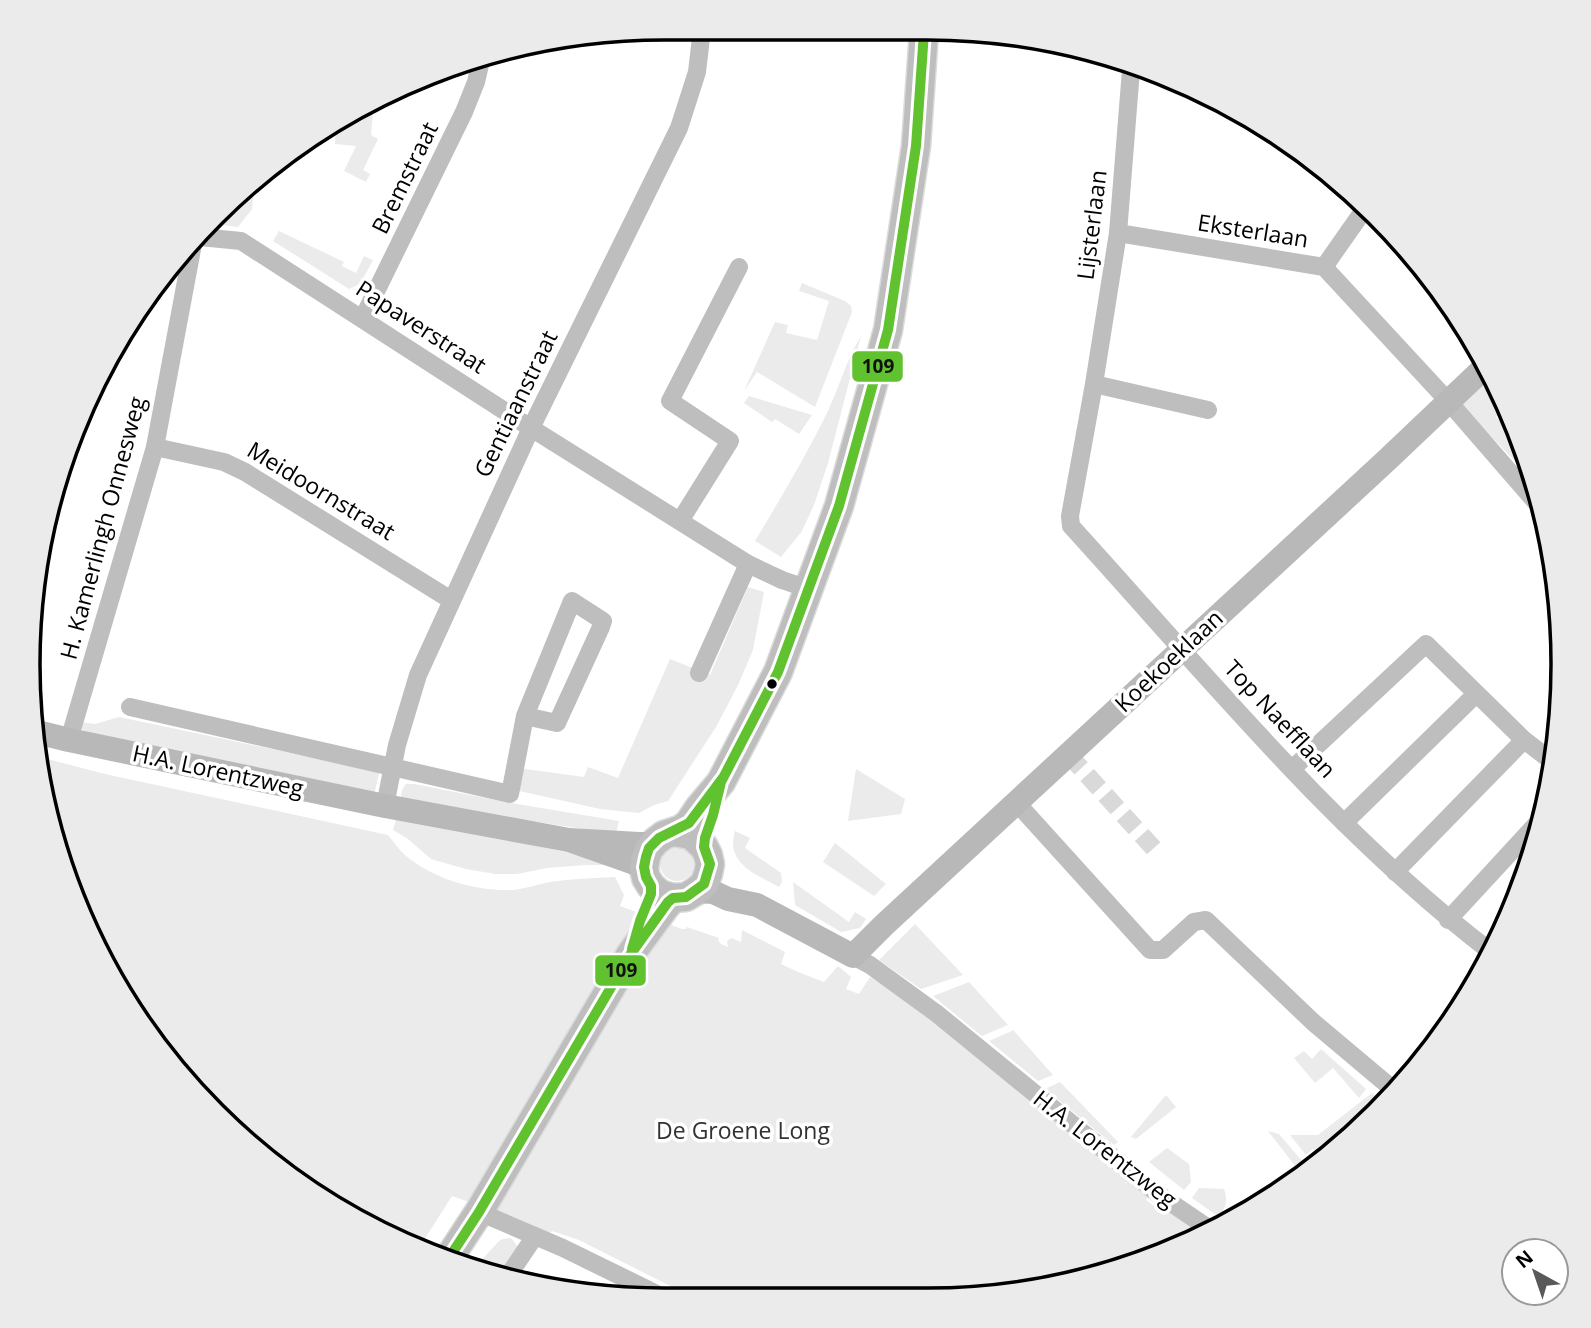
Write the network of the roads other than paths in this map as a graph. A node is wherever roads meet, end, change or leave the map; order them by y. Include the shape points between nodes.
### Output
1 (701, 40) edge
2 (923, 40) edge
3 (479, 69) edge
4 (1131, 74) edge
5 (1360, 216) edge
6 (1118, 233) junction
7 (209, 238) edge
8 (190, 259) edge
9 (740, 267) dead end
10 (1324, 267) junction
11 (363, 318) junction
12 (1478, 373) edge
13 (1094, 384) junction
14 (1449, 402) junction
15 (1208, 410) dead end
16 (531, 428) junction
17 (155, 447) junction
18 (1525, 490) edge
19 (680, 522) junction
20 (748, 564) junction
21 (809, 589) junction
22 (452, 600) junction
23 (1181, 649) junction
24 (699, 673) dead end
25 (1476, 694) junction
26 (130, 707) dead end
27 (524, 716) junction
28 (45, 734) edge
29 (69, 740) junction
30 (1524, 740) junction
31 (1544, 755) edge
32 (392, 766) junction
33 (1292, 769) junction
34 (721, 782) junction
35 (1016, 802) junction
36 (385, 806) junction
37 (1344, 823) junction
38 (1526, 835) edge
39 (664, 836) junction
40 (569, 840) junction
41 (707, 855) junction
42 (1395, 872) junction
43 (666, 886) junction
44 (757, 905) junction
45 (1448, 920) junction
46 (1483, 946) edge
47 (853, 956) junction
48 (1387, 1084) edge
49 (479, 1212) junction
50 (1202, 1224) edge
51 (535, 1236) junction
52 (454, 1251) edge
53 (513, 1269) edge
54 (642, 1287) edge

1 - 16 street, Gentiaanstraat via 697,72 679,128
2 - 21 main road via 916,146 888,330 839,506
3 - 11 street, Bremstraat via 464,112
4 - 6 street, Lijsterlaan
5 - 10 street
6 - 10 street, Eksterlaan
6 - 13 street, Lijsterlaan
7 - 11 street, Papaverstraat via 241,241
8 - 17 street, H. Kamerlingh Onnesweg
9 - 19 street via 670,401 730,441
10 - 14 street, Eksterlaan
11 - 16 street, Papaverstraat
12 - 14 street, Koekoeklaan
13 - 15 street
13 - 23 street, Lijsterlaan via 1071,526
14 - 18 street, Eksterlaan
14 - 23 street, Koekoeklaan
16 - 19 street, Papaverstraat
16 - 22 street, Gentiaanstraat
17 - 22 street, Meidoornstraat via 224,462 245,472
17 - 29 street, H. Kamerlingh Onnesweg
19 - 20 street, Papaverstraat
20 - 21 street, Papaverstraat
20 - 24 street
21 - 34 main road via 778,672
22 - 32 street, Gentiaanstraat via 418,675
23 - 33 street, Top Naefflaan
23 - 35 street, Koekoeklaan
25 - 30 street
25 - 33 street via 1426,643
25 - 37 street
26 - 32 street, H.A. Lorentzweg
27 - 27 street via 557,723 601,627 603,621 572,601
27 - 32 street, H.A. Lorentzweg via 510,794
28 - 29 street, H.A. Lorentzweg
29 - 36 street, H.A. Lorentzweg
30 - 31 street
30 - 42 street
32 - 36 street, Gentiaanstraat
33 - 37 street, Top Naefflaan
34 - 39 main road via 689,823
34 - 41 main road via 706,832
35 - 47 street, Koekoeklaan
35 - 48 street via 1150,950 1163,950 1194,922 1206,920 1313,1022
36 - 40 street, H.A. Lorentzweg
37 - 42 street, Top Naefflaan
38 - 45 street
39 - 40 street, H.A. Lorentzweg via 647,844
39 - 41 main road via 691,835
39 - 43 main road via 646,858
40 - 43 street, H.A. Lorentzweg via 640,865
41 - 43 main road via 704,884
41 - 44 street, H.A. Lorentzweg via 718,874
42 - 45 street, Top Naefflaan
43 - 44 street, H.A. Lorentzweg via 713,892
43 - 49 main road via 649,900 630,956
44 - 47 street, H.A. Lorentzweg
45 - 46 street, Top Naefflaan
47 - 50 street, H.A. Lorentzweg via 936,1013 1158,1194
49 - 51 street
49 - 52 main road
51 - 53 street
51 - 54 street

